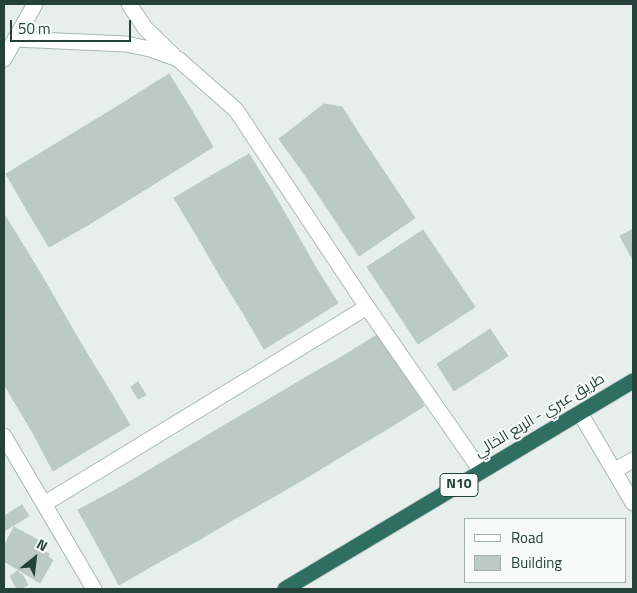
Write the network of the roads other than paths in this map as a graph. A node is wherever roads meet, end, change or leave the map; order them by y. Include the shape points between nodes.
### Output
1 (35, 4) edge
2 (128, 4) edge
3 (15, 39) junction
4 (4, 59) edge
5 (178, 59) junction
6 (367, 307) junction
7 (633, 382) edge
8 (580, 413) junction
9 (4, 436) edge
10 (633, 460) edge
11 (481, 471) junction
12 (614, 471) junction
13 (633, 503) edge
14 (44, 504) junction
15 (94, 589) edge
16 (285, 589) edge

1 - 3 street
2 - 5 street via 145,28
3 - 4 street
3 - 5 street via 126,44
5 - 6 street via 236,110
6 - 11 street
6 - 14 street
7 - 8 highway, طريق عبري - الربع الخالي / N10
8 - 11 highway, طريق عبري - الربع الخالي / N10
8 - 12 street
9 - 14 street
10 - 12 street
11 - 16 highway, طريق عبري - الربع الخالي / N10
12 - 13 street
14 - 15 street

